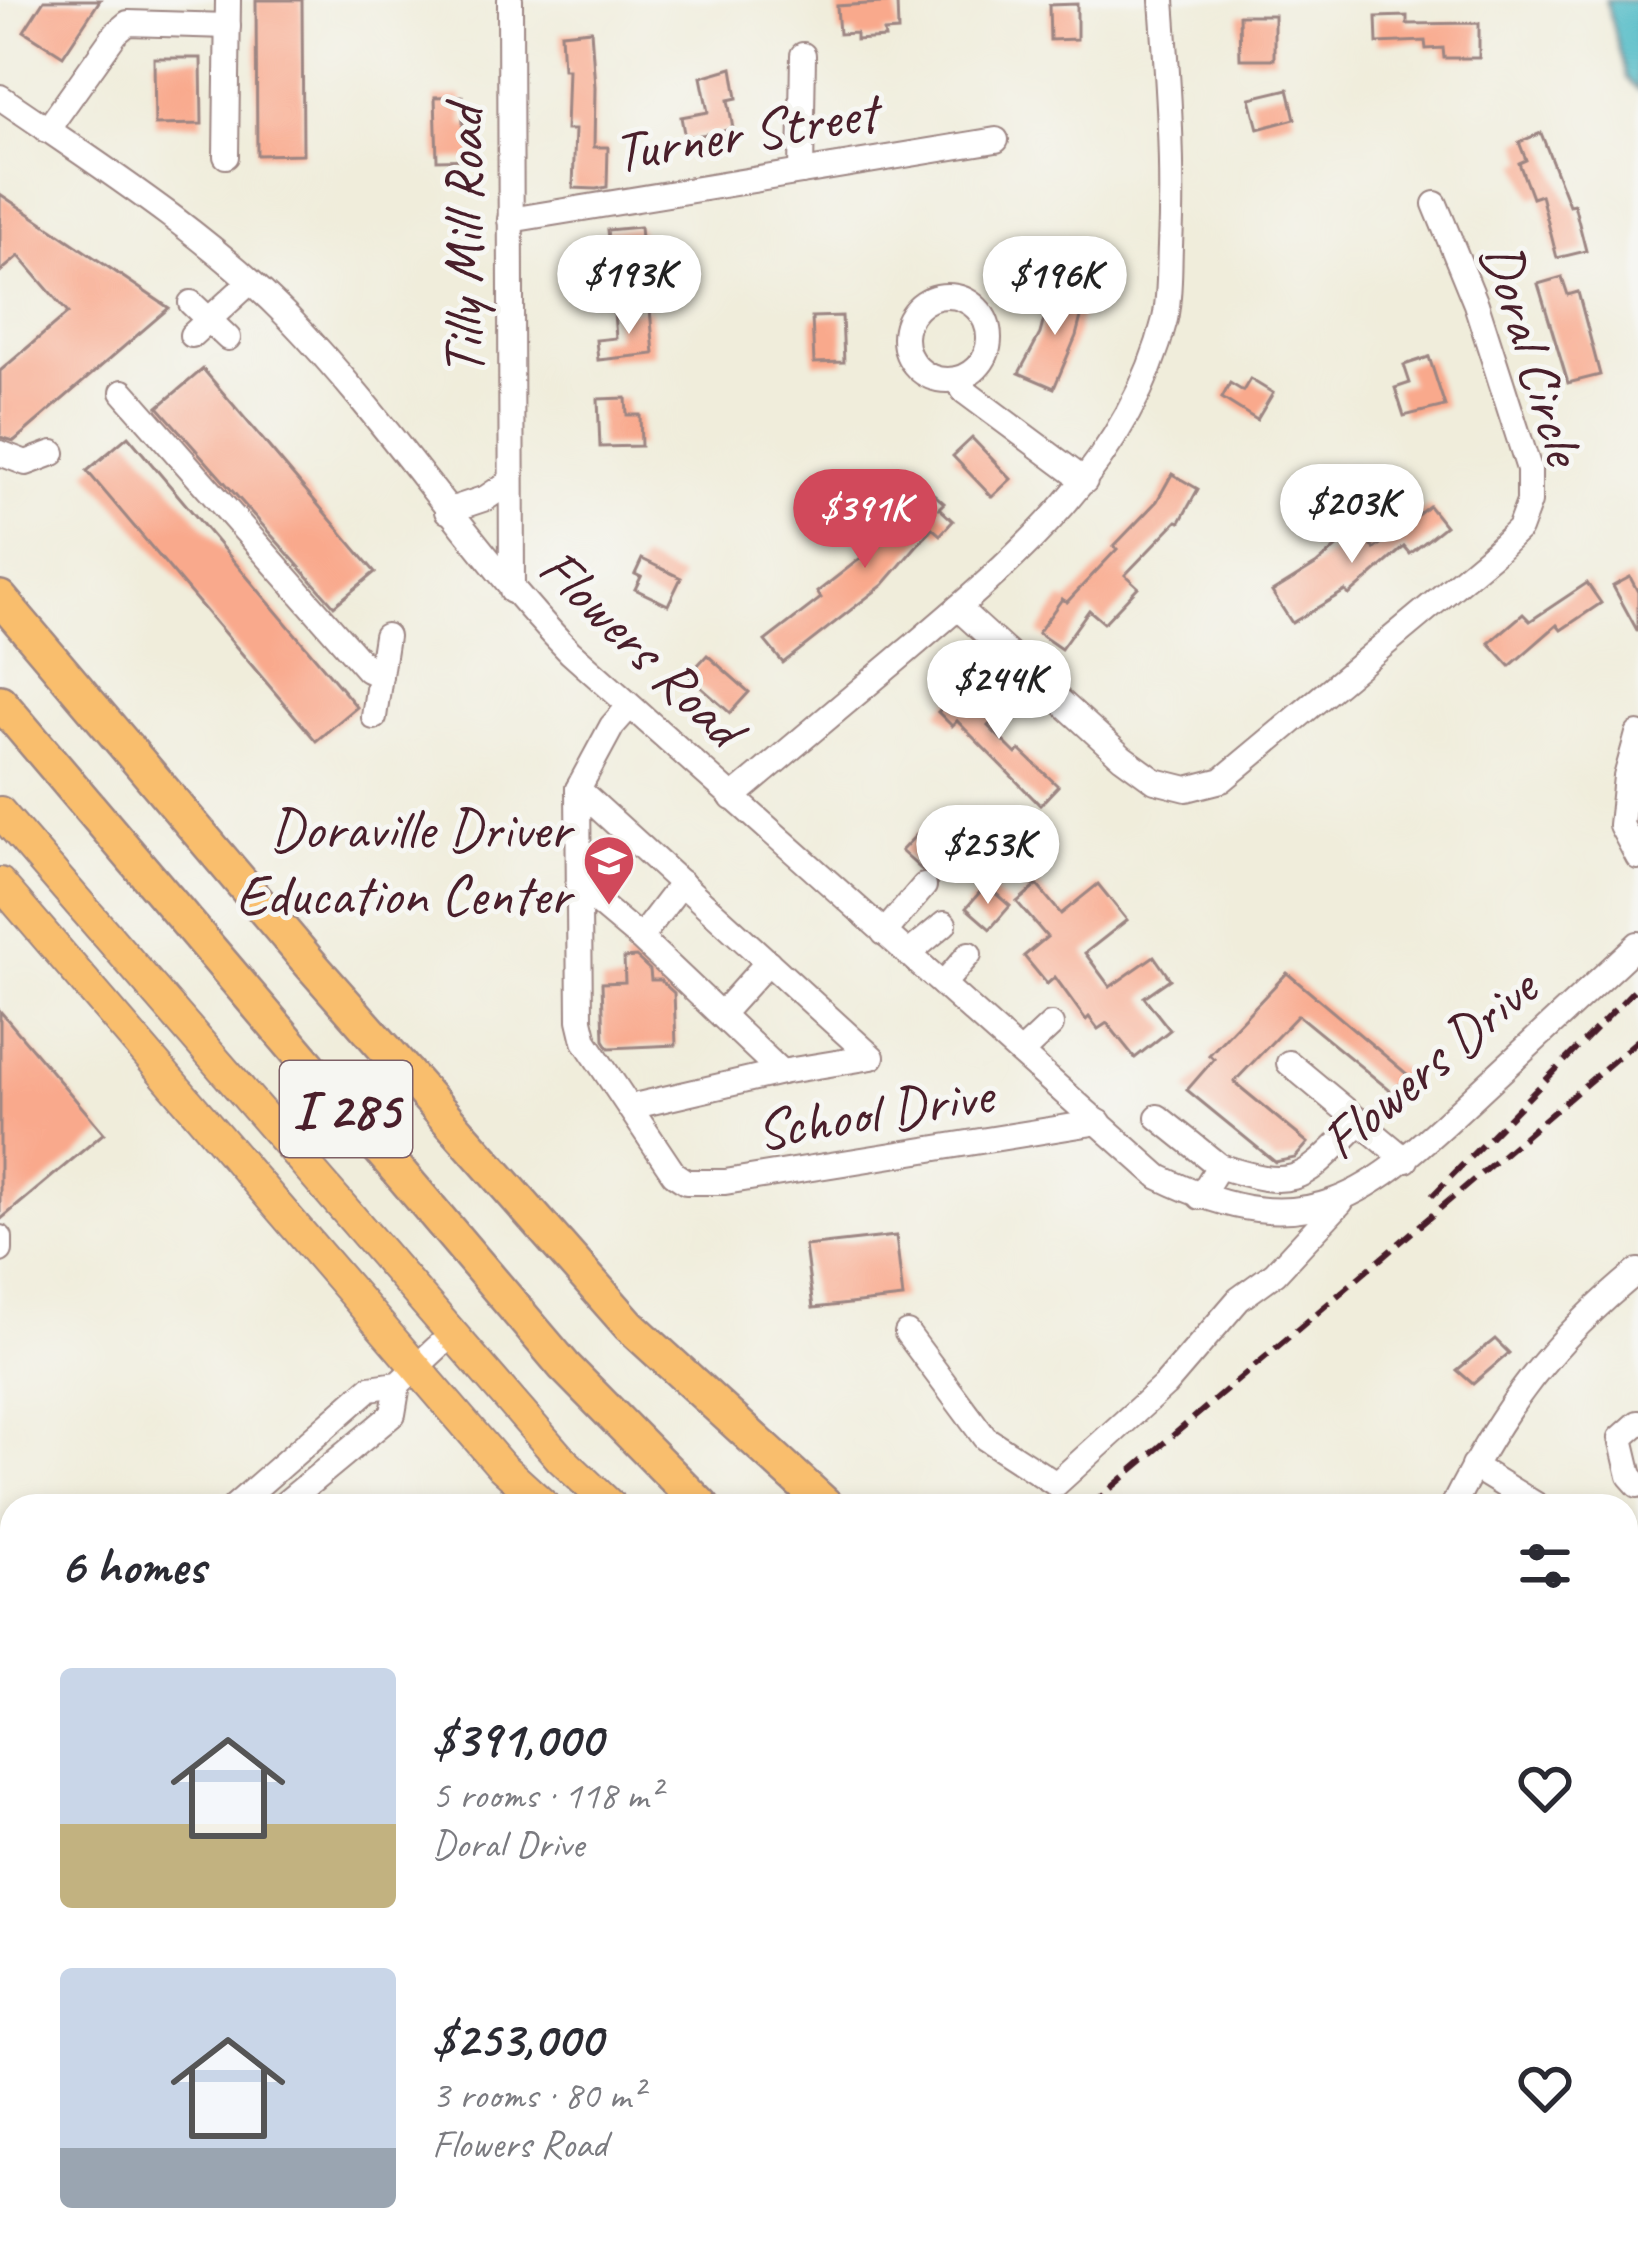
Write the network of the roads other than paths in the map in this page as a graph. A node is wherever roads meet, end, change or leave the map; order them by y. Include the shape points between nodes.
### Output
1 (510, 0) edge
2 (1162, 0) edge
3 (228, 13) edge
4 (803, 55) dead end
5 (3, 105) edge
6 (46, 130) junction
7 (996, 140) dead end
8 (226, 156) dead end
9 (801, 172) junction
10 (1436, 204) dead end
11 (509, 220) junction
12 (250, 281) junction
13 (191, 303) dead end
14 (958, 380) dead end
15 (123, 392) dead end
16 (0, 453) edge
17 (52, 453) dead end
18 (1085, 481) junction
19 (511, 482) junction
20 (448, 511) junction
21 (512, 591) junction
22 (0, 598) edge
23 (958, 608) junction
24 (386, 636) dead end
25 (380, 675) junction
26 (0, 702) edge
27 (374, 717) dead end
28 (620, 717) junction
29 (1638, 734) edge
30 (578, 789) junction
31 (732, 798) junction
32 (3, 820) edge
33 (1636, 846) edge
34 (0, 883) edge
35 (682, 884) junction
36 (578, 886) junction
37 (924, 886) dead end
38 (944, 924) dead end
39 (884, 933) junction
40 (640, 938) junction
41 (1638, 944) edge
42 (908, 954) junction
43 (969, 954) dead end
44 (768, 962) junction
45 (943, 984) junction
46 (722, 1013) junction
47 (1051, 1025) dead end
48 (1021, 1053) junction
49 (1289, 1063) dead end
50 (781, 1072) junction
51 (630, 1107) junction
52 (1158, 1117) dead end
53 (1360, 1120) junction
54 (1099, 1122) junction
55 (1406, 1160) junction
56 (1219, 1166) junction
57 (1200, 1197) junction
58 (1343, 1200) junction
59 (1260, 1212) joint
60 (0, 1238) edge
61 (0, 1250) edge
62 (1638, 1271) edge
63 (907, 1333) dead end
64 (452, 1334) junction
65 (407, 1376) junction
66 (1638, 1423) edge
67 (1473, 1466) junction
68 (1638, 1485) edge
69 (249, 1494) edge
70 (296, 1494) edge
71 (531, 1494) edge
72 (598, 1494) edge
73 (690, 1494) edge
74 (814, 1494) edge
75 (1459, 1494) edge
76 (1524, 1494) edge

1 - 11 street, Tilly Mill Road
2 - 18 street via 1172,187 1166,313 1153,361
3 - 6 street via 128,23
3 - 8 street
4 - 9 street
5 - 6 street, Flowers Road
6 - 12 street, Flowers Road
7 - 9 street, Turner Street
9 - 11 street, Turner Street
10 - 23 street, Doral Circle via 1514,417 1529,502 1519,529 1494,553 1297,721 1222,780 1187,789 1155,781
11 - 19 street, Tilly Mill Road
12 - 13 street via 210,332
12 - 20 street, Flowers Road via 364,401
14 - 18 street
15 - 25 street
16 - 17 street via 26,463
18 - 23 street via 1034,542
19 - 20 street
19 - 21 street, Tilly Mill Road
20 - 21 street, Flowers Road
21 - 28 street, Flowers Road
22 - 74 highway, I 285 via 628,1325
23 - 31 street
24 - 25 street
25 - 27 street
26 - 73 highway, I 285 via 564,1366
28 - 30 street
28 - 31 street, Flowers Road
29 - 33 street via 1621,825
30 - 35 street
30 - 36 street
31 - 39 street, Flowers Road
32 - 64 main road
34 - 65 main road
35 - 40 street
35 - 44 street
36 - 40 street
36 - 51 street via 585,1041
37 - 39 street
38 - 42 street
39 - 42 street, Flowers Road
40 - 46 street
41 - 55 street, Flowers Drive
42 - 45 street, Flowers Road
43 - 45 street
44 - 46 street
44 - 50 street via 872,1057
45 - 48 street, Flowers Road
46 - 50 street
47 - 48 street
48 - 54 street, Flowers Road
49 - 53 street
50 - 51 street
51 - 54 street, School Drive via 686,1181 725,1182
52 - 56 street
53 - 55 street
53 - 56 street via 1313,1168 1284,1181
54 - 57 street, Flowers Road via 1159,1177
55 - 58 street, Flowers Drive
56 - 57 street
57 - 59 street, Flowers Road
58 - 59 street, Flowers Drive
58 - 63 street via 1239,1299 1165,1385 1056,1484 985,1438
60 - 61 street
62 - 67 street via 1537,1369
64 - 65 street
64 - 72 main road
65 - 69 street via 370,1388
65 - 70 street via 393,1414
65 - 71 main road
66 - 68 street via 1621,1438
67 - 75 street
67 - 76 street

